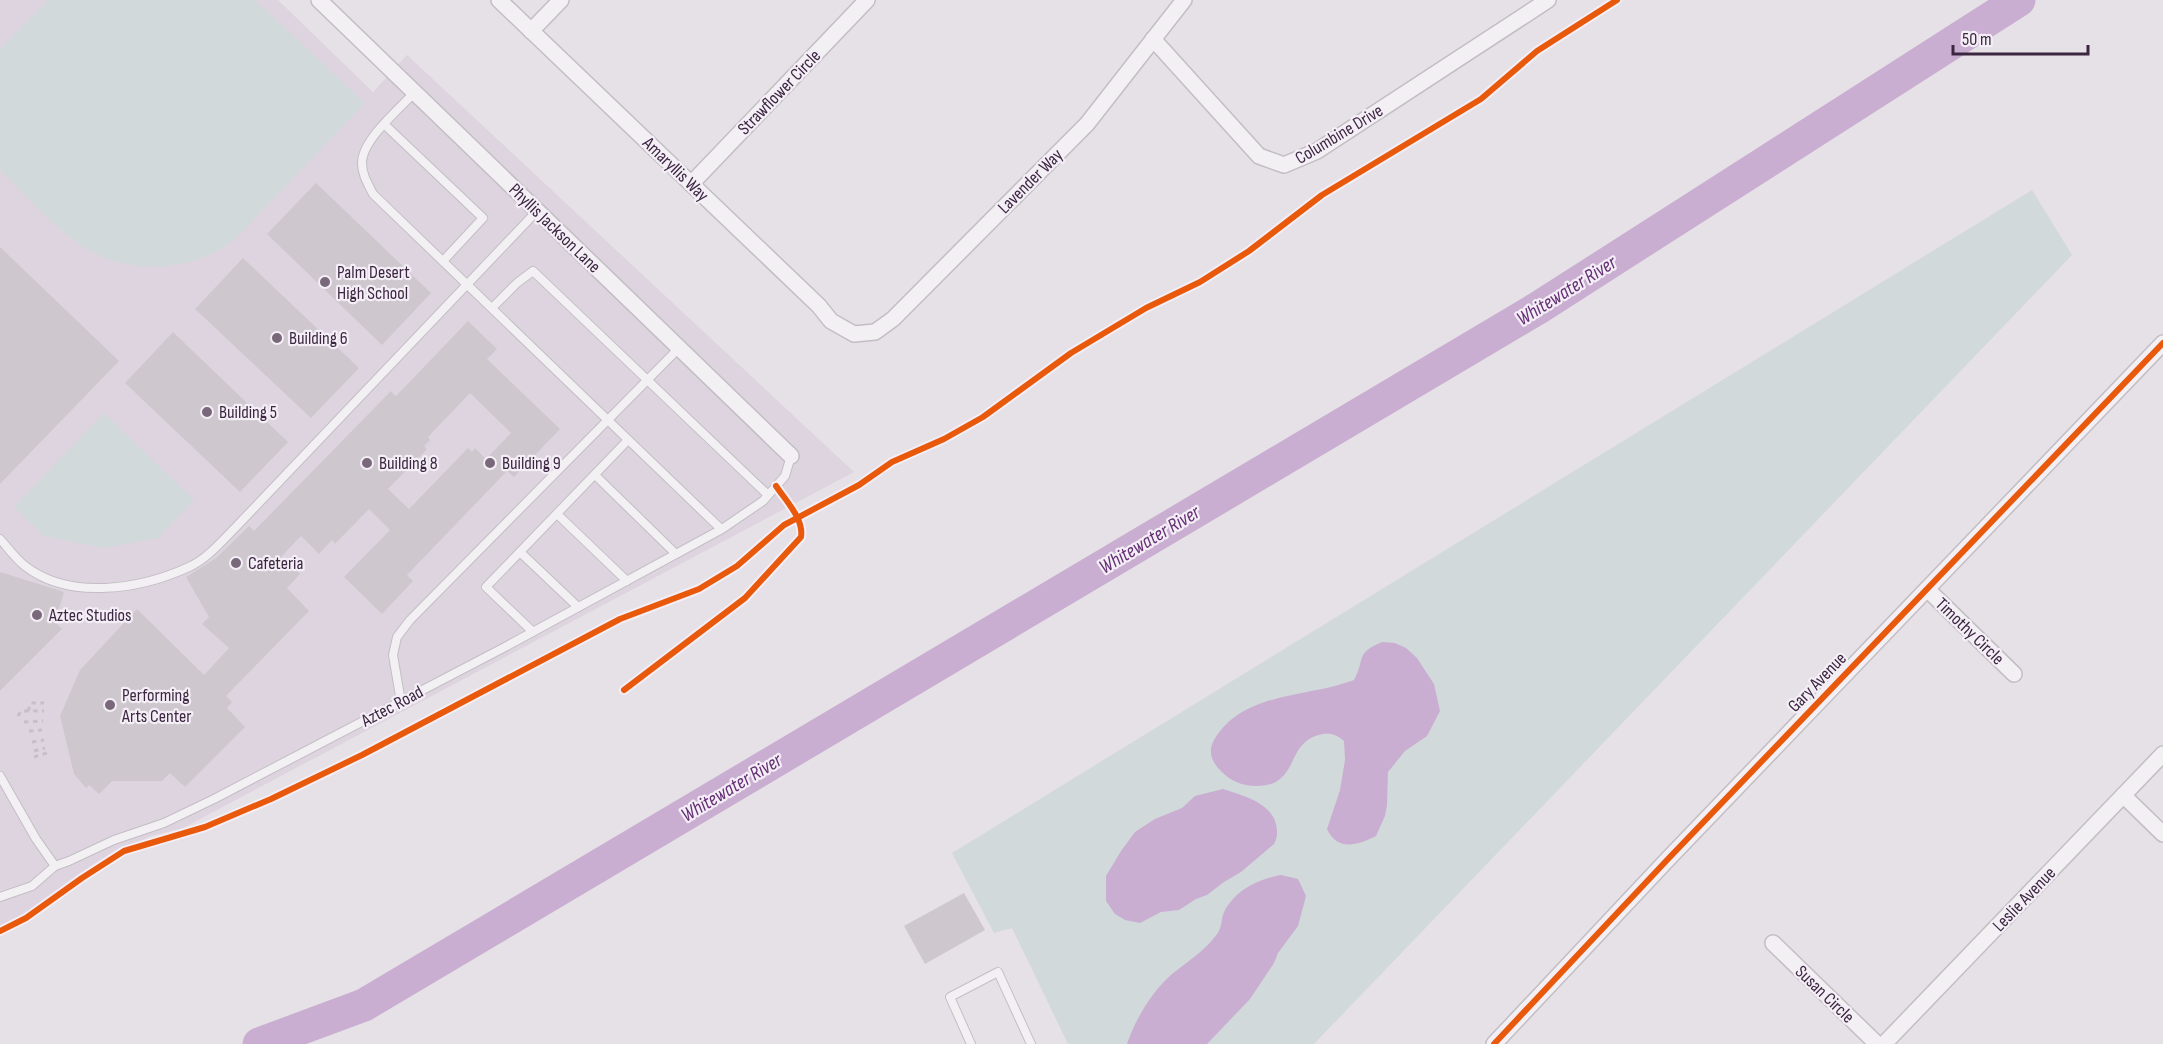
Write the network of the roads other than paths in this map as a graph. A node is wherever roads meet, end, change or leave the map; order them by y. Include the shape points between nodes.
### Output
1 (319, 0) edge
2 (500, 0) edge
3 (561, 0) edge
4 (867, 0) edge
5 (1184, 0) edge
6 (1548, 0) edge
7 (531, 31) junction
8 (1153, 39) junction
9 (415, 92) junction
10 (385, 124) junction
11 (691, 184) junction
12 (537, 211) junction
13 (443, 261) junction
14 (467, 284) junction
15 (492, 308) junction
16 (854, 334) joint
17 (2163, 343) edge
18 (679, 348) junction
19 (647, 381) junction
20 (608, 420) junction
21 (628, 440) junction
22 (791, 456) joint
23 (595, 475) junction
24 (768, 495) junction
25 (556, 514) junction
26 (721, 529) junction
27 (0, 539) edge
28 (520, 552) junction
29 (676, 554) junction
30 (627, 581) junction
31 (1927, 589) junction
32 (578, 607) junction
33 (533, 632) junction
34 (2014, 674) dead end
35 (401, 702) junction
36 (2163, 754) edge
37 (0, 776) edge
38 (2124, 796) junction
39 (2163, 834) edge
40 (55, 866) junction
41 (0, 897) edge
42 (1773, 943) dead end
43 (971, 1044) edge
44 (1030, 1044) edge
45 (1494, 1044) edge
46 (1877, 1044) edge
47 (1884, 1044) edge

1 - 9 street, Phyllis Jackson Lane
2 - 7 street, Amaryllis Way
3 - 7 street
4 - 11 street, Strawflower Circle
5 - 8 street, Lavender Way
6 - 8 street, Columbine Drive via 1317,151 1284,165 1259,156
7 - 11 street, Amaryllis Way
8 - 16 street, Lavender Way via 1087,124 893,319 875,332
9 - 10 lane
9 - 12 street, Phyllis Jackson Lane
10 - 13 lane via 365,150 364,176 374,194
10 - 13 lane via 483,218
11 - 16 street, Amaryllis Way via 831,321
12 - 14 lane
12 - 18 street, Phyllis Jackson Lane
13 - 14 lane
14 - 15 lane
14 - 27 lane via 235,528 190,566 150,580 80,587 52,581 25,566
15 - 19 lane via 533,271
15 - 20 lane
17 - 31 street, Gary Avenue
18 - 19 lane
18 - 22 street, Phyllis Jackson Lane
19 - 20 lane
19 - 24 lane
20 - 21 lane
20 - 35 lane via 397,637 393,655
21 - 23 lane
21 - 26 lane
22 - 24 lane, Aztec Road via 785,476
23 - 25 lane
23 - 29 lane
24 - 26 lane, Aztec Road
25 - 28 lane
25 - 30 lane
26 - 29 lane, Aztec Road
28 - 32 lane
28 - 33 lane via 486,587
29 - 30 lane, Aztec Road
30 - 32 lane, Aztec Road
31 - 34 street, Timothy Circle
31 - 45 street, Gary Avenue
32 - 33 lane, Aztec Road
33 - 35 lane, Aztec Road
35 - 40 lane, Aztec Road via 164,823
36 - 38 street, Leslie Avenue
37 - 40 lane
38 - 39 street
38 - 47 street, Leslie Avenue
40 - 41 lane, Aztec Road via 32,886
42 - 46 street, Susan Circle
43 - 44 lane via 950,997 998,972

